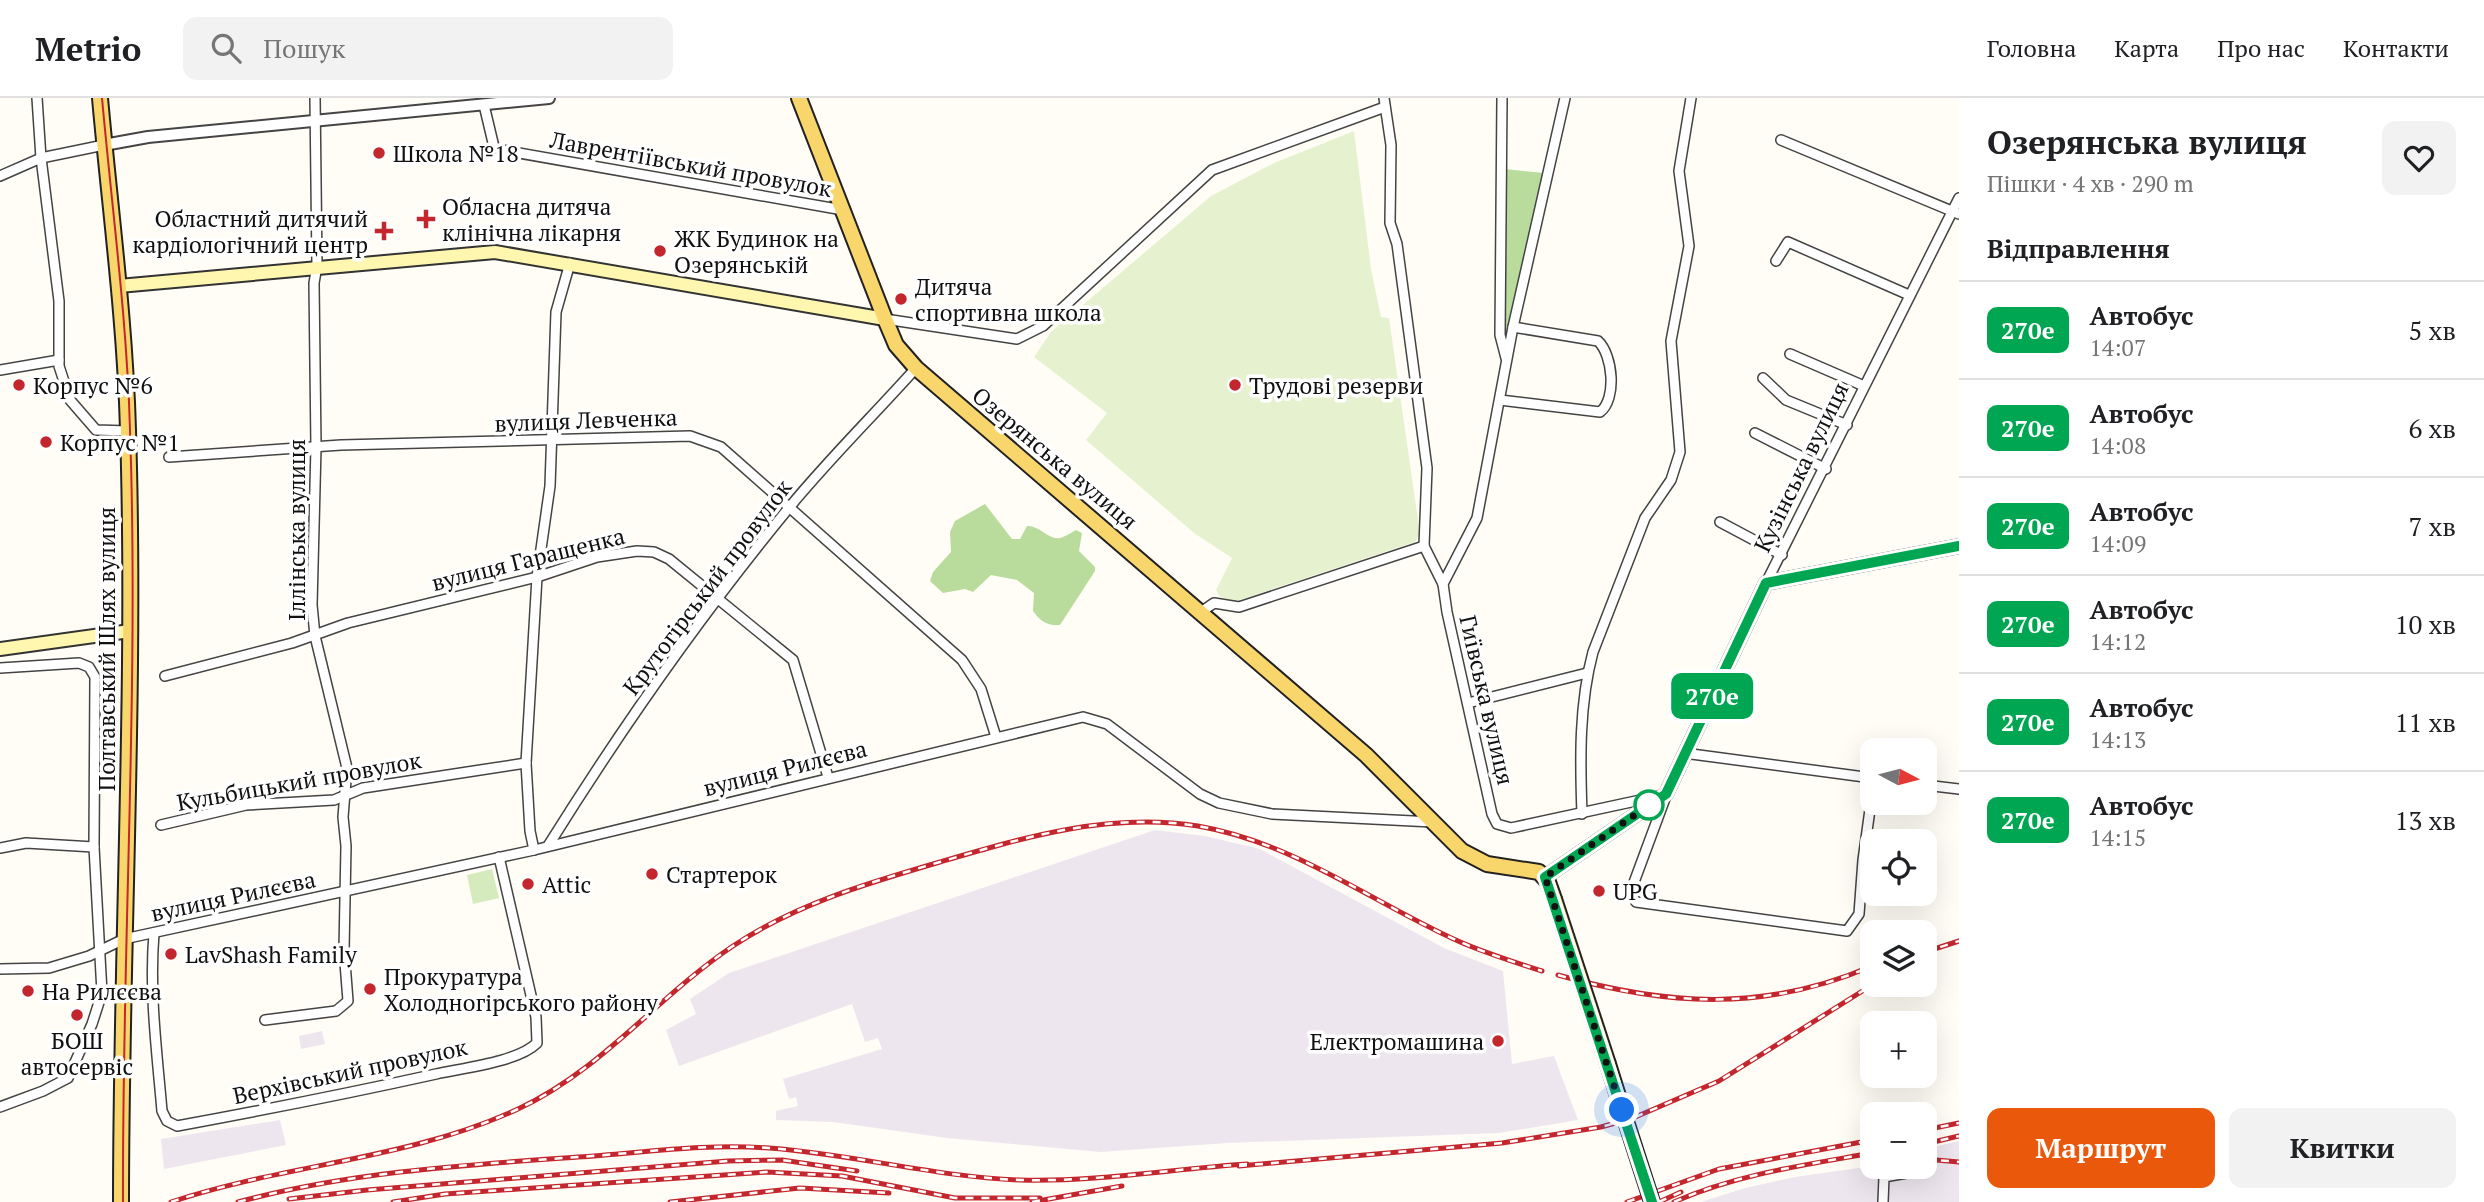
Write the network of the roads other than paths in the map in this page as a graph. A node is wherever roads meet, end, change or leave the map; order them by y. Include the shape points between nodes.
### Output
1 (37, 98) edge
2 (100, 98) edge
3 (315, 98) edge
4 (549, 98) edge
5 (799, 98) edge
6 (1502, 98) edge
7 (1565, 98) edge
8 (1691, 98) edge
9 (1385, 103) edge
10 (484, 104) junction
11 (316, 120) junction
12 (1781, 140) dead end
13 (104, 145) junction
14 (40, 158) junction
15 (0, 176) edge
16 (1959, 198) edge
17 (843, 210) junction
18 (1955, 213) edge
19 (1776, 261) dead end
20 (570, 263) junction
21 (317, 268) junction
22 (119, 286) junction
23 (1909, 295) junction
24 (885, 319) junction
25 (1513, 327) junction
26 (1790, 354) dead end
27 (59, 360) junction
28 (1507, 360) junction
29 (916, 368) junction
30 (0, 370) edge
31 (1763, 378) dead end
32 (1864, 386) junction
33 (1500, 400) junction
34 (1847, 425) junction
35 (128, 431) junction
36 (1755, 433) dead end
37 (551, 442) junction
38 (316, 447) junction
39 (169, 457) dead end
40 (1826, 469) junction
41 (790, 506) junction
42 (1720, 522) dead end
43 (1424, 546) junction
44 (1959, 546) edge
45 (1782, 555) junction
46 (537, 578) junction
47 (1766, 583) junction
48 (1443, 584) junction
49 (717, 598) junction
50 (1201, 612) junction
51 (131, 631) junction
52 (315, 636) junction
53 (0, 649) edge
54 (0, 668) edge
55 (1587, 673) junction
56 (165, 676) dead end
57 (1468, 703) junction
58 (996, 737) junction
59 (1684, 753) junction
60 (526, 763) junction
61 (1860, 776) edge
62 (828, 777) junction
63 (1937, 786) edge
64 (1959, 789) edge
65 (1666, 794) junction
66 (344, 796) junction
67 (1582, 814) junction
68 (1869, 816) edge
69 (1433, 822) junction
70 (161, 825) dead end
71 (548, 846) junction
72 (94, 847) junction
73 (0, 848) edge
74 (534, 850) junction
75 (499, 857) junction
76 (1545, 877) junction
77 (344, 892) junction
78 (154, 933) junction
79 (126, 939) junction
80 (98, 951) junction
81 (0, 969) edge
82 (265, 1020) dead end
83 (0, 1107) edge
84 (1884, 1179) edge
85 (121, 1202) edge
86 (1652, 1202) edge
87 (1883, 1202) edge

1 - 14 street
2 - 13 main road, Полтавський Шлях вулиця
3 - 11 street, Іллінська вулиця
4 - 10 street
5 - 17 main road, Озерянська вулиця
6 - 28 street via 1500,335
7 - 25 street
8 - 55 street via 1679,171 1689,246 1671,341 1680,452 1677,468 1637,537
9 - 24 street via 1212,170 1043,326 1017,339
9 - 43 street via 1391,145 1390,223 1397,244 1427,468
10 - 11 street
10 - 17 street, Лаврентіївський провулок via 490,140 502,150
11 - 13 street
11 - 21 street, Іллінська вулиця
12 - 18 street
13 - 14 street
13 - 22 main road, Полтавський Шлях вулиця
14 - 15 street
14 - 27 street via 59,301
16 - 18 street, Кузінська вулиця
17 - 24 main road, Озерянська вулиця
18 - 23 street, Кузінська вулиця
19 - 23 street via 1788,242
20 - 21 main road via 495,252
20 - 24 main road
20 - 37 street via 556,312
21 - 22 main road
21 - 38 street, Іллінська вулиця
22 - 35 main road, Полтавський Шлях вулиця
23 - 32 street, Кузінська вулиця
24 - 29 main road, Озерянська вулиця via 897,345
25 - 28 street
25 - 33 street via 1598,341 1608,357 1608,397 1600,412
26 - 32 street
27 - 30 street
27 - 35 street via 64,388 86,421 102,433
28 - 33 street
29 - 41 street, Крутогірський провулок
29 - 50 main road, Озерянська вулиця
31 - 34 street via 1786,400
32 - 34 street, Кузінська вулиця
33 - 48 street via 1477,518
34 - 40 street, Кузінська вулиця
35 - 51 main road, Полтавський Шлях вулиця
36 - 40 street
37 - 38 street, вулиця Левченка
37 - 41 street, вулиця Левченка via 690,436 721,447
37 - 46 street via 550,486
38 - 39 street, вулиця Левченка
38 - 52 street, Іллінська вулиця
40 - 45 street, Кузінська вулиця
41 - 49 street, Крутогірський провулок
41 - 58 street, вулиця Левченка via 962,660 981,689
42 - 45 street
43 - 48 street, Гиївська вулиця
43 - 50 street via 1239,607 1214,603
44 - 47 main road
45 - 47 street, Кузінська вулиця
46 - 49 street, вулиця Гаращенка via 597,557 654,552
46 - 52 street, вулиця Гаращенка via 348,623
46 - 60 street
47 - 59 main road, Кузінська вулиця
48 - 57 street, Гиївська вулиця
49 - 62 street, вулиця Гаращенка via 793,660
49 - 71 street, Крутогірський провулок via 611,746
50 - 69 main road, Озерянська вулиця via 1366,755
51 - 53 main road
51 - 79 main road, Полтавський Шлях вулиця
52 - 56 street, вулиця Гаращенка
52 - 66 street, Іллінська вулиця via 346,768
54 - 72 street via 79,663 89,667 95,677
55 - 57 street
55 - 67 street via 1580,752
57 - 67 street, Гиївська вулиця via 1497,824 1511,828
58 - 62 street, вулиця Рилєєва
58 - 69 street, вулиця Рилєєва via 1095,718 1219,803 1272,814
59 - 61 street
59 - 65 main road, Кузінська вулиця
60 - 66 street, Кульбицький провулок via 363,788
60 - 74 street
62 - 71 street, вулиця Рилєєва
63 - 64 street
65 - 67 street
65 - 68 street, Кузінська вулиця via 1633,885 1636,902 1847,931 1859,914
65 - 76 main road
66 - 70 street, Кульбицький провулок via 246,805
66 - 77 street, Іллінська вулиця
69 - 76 main road, Озерянська вулиця via 1474,859
71 - 74 street, вулиця Рилєєва
72 - 73 street via 60,842
72 - 80 street
74 - 75 street, вулиця Рилєєва
75 - 77 street, вулиця Рилєєва
75 - 78 street, Верхівський провулок via 538,1025 537,1043 529,1051 355,1092 177,1126 167,1121 162,1111 155,1035
76 - 86 main road, bridge
77 - 78 street, вулиця Рилєєва
77 - 82 street, Іллінська вулиця via 348,1001 337,1011
78 - 79 street, вулиця Рилєєва
79 - 80 street, вулиця Рилєєва
79 - 85 main road, Полтавський Шлях вулиця
80 - 81 street, вулиця Рилєєва via 49,968
80 - 83 street via 102,992 74,1069 68,1078 43,1091
84 - 87 street

